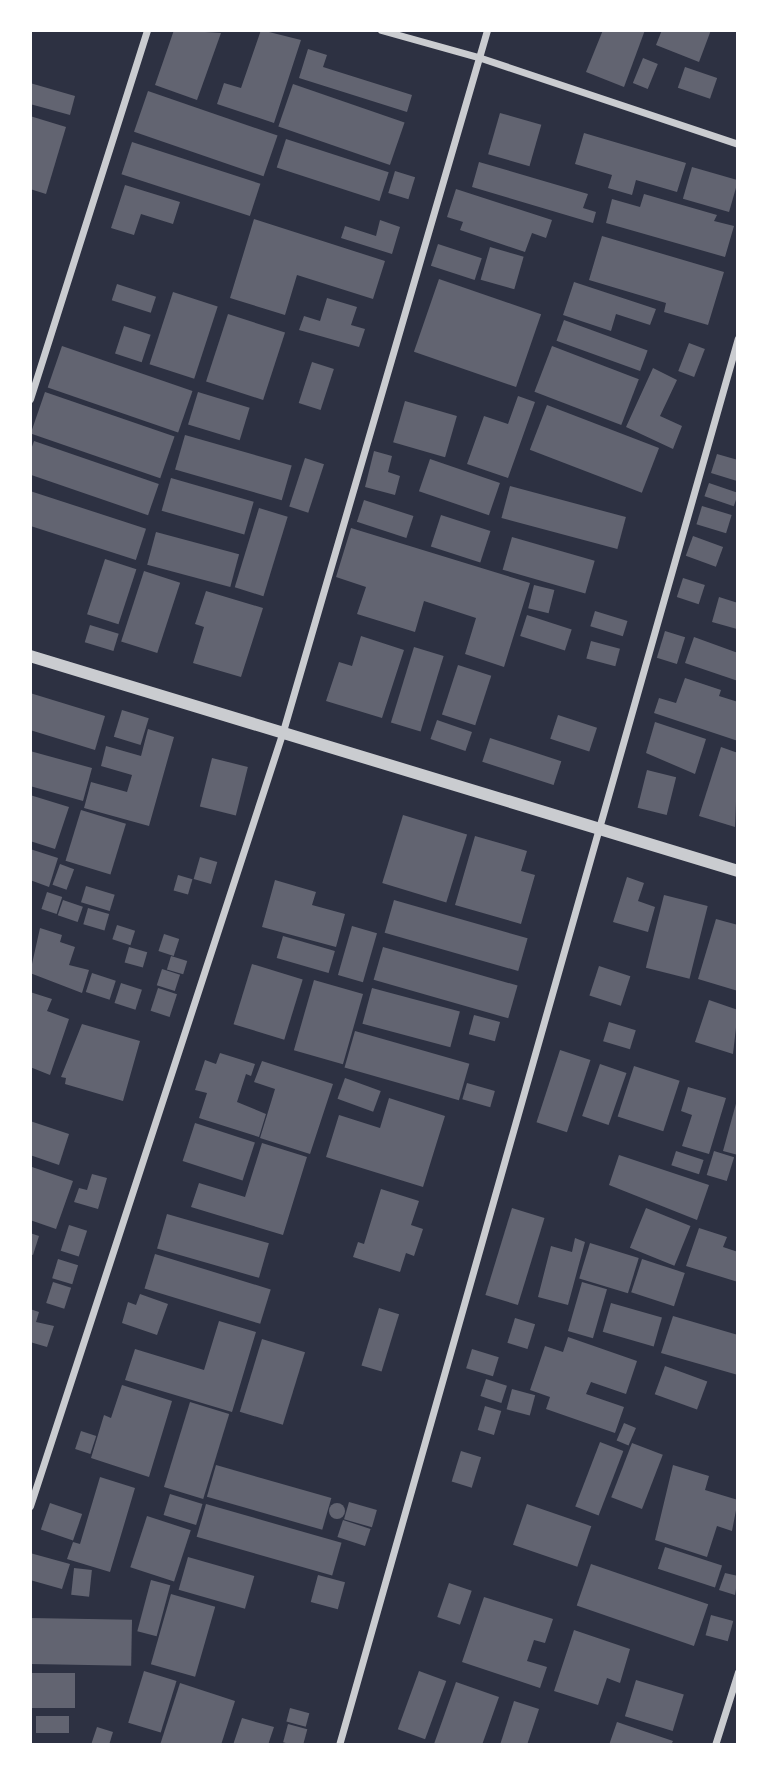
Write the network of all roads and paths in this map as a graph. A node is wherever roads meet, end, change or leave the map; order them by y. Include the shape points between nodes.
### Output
1 (147, 30) edge
2 (381, 30) edge
3 (487, 30) edge
4 (478, 57) junction
5 (738, 144) edge
6 (738, 338) edge
7 (30, 399) edge
8 (30, 656) edge
9 (283, 731) junction
10 (601, 830) junction
11 (738, 871) edge
12 (30, 1506) edge
13 (738, 1672) edge
14 (339, 1745) edge
15 (715, 1745) edge

1 - 7 street
2 - 4 street
3 - 4 street
4 - 5 street
4 - 9 street
6 - 10 street
8 - 9 street
9 - 10 street
9 - 12 street
10 - 11 street
10 - 14 street
13 - 15 street

